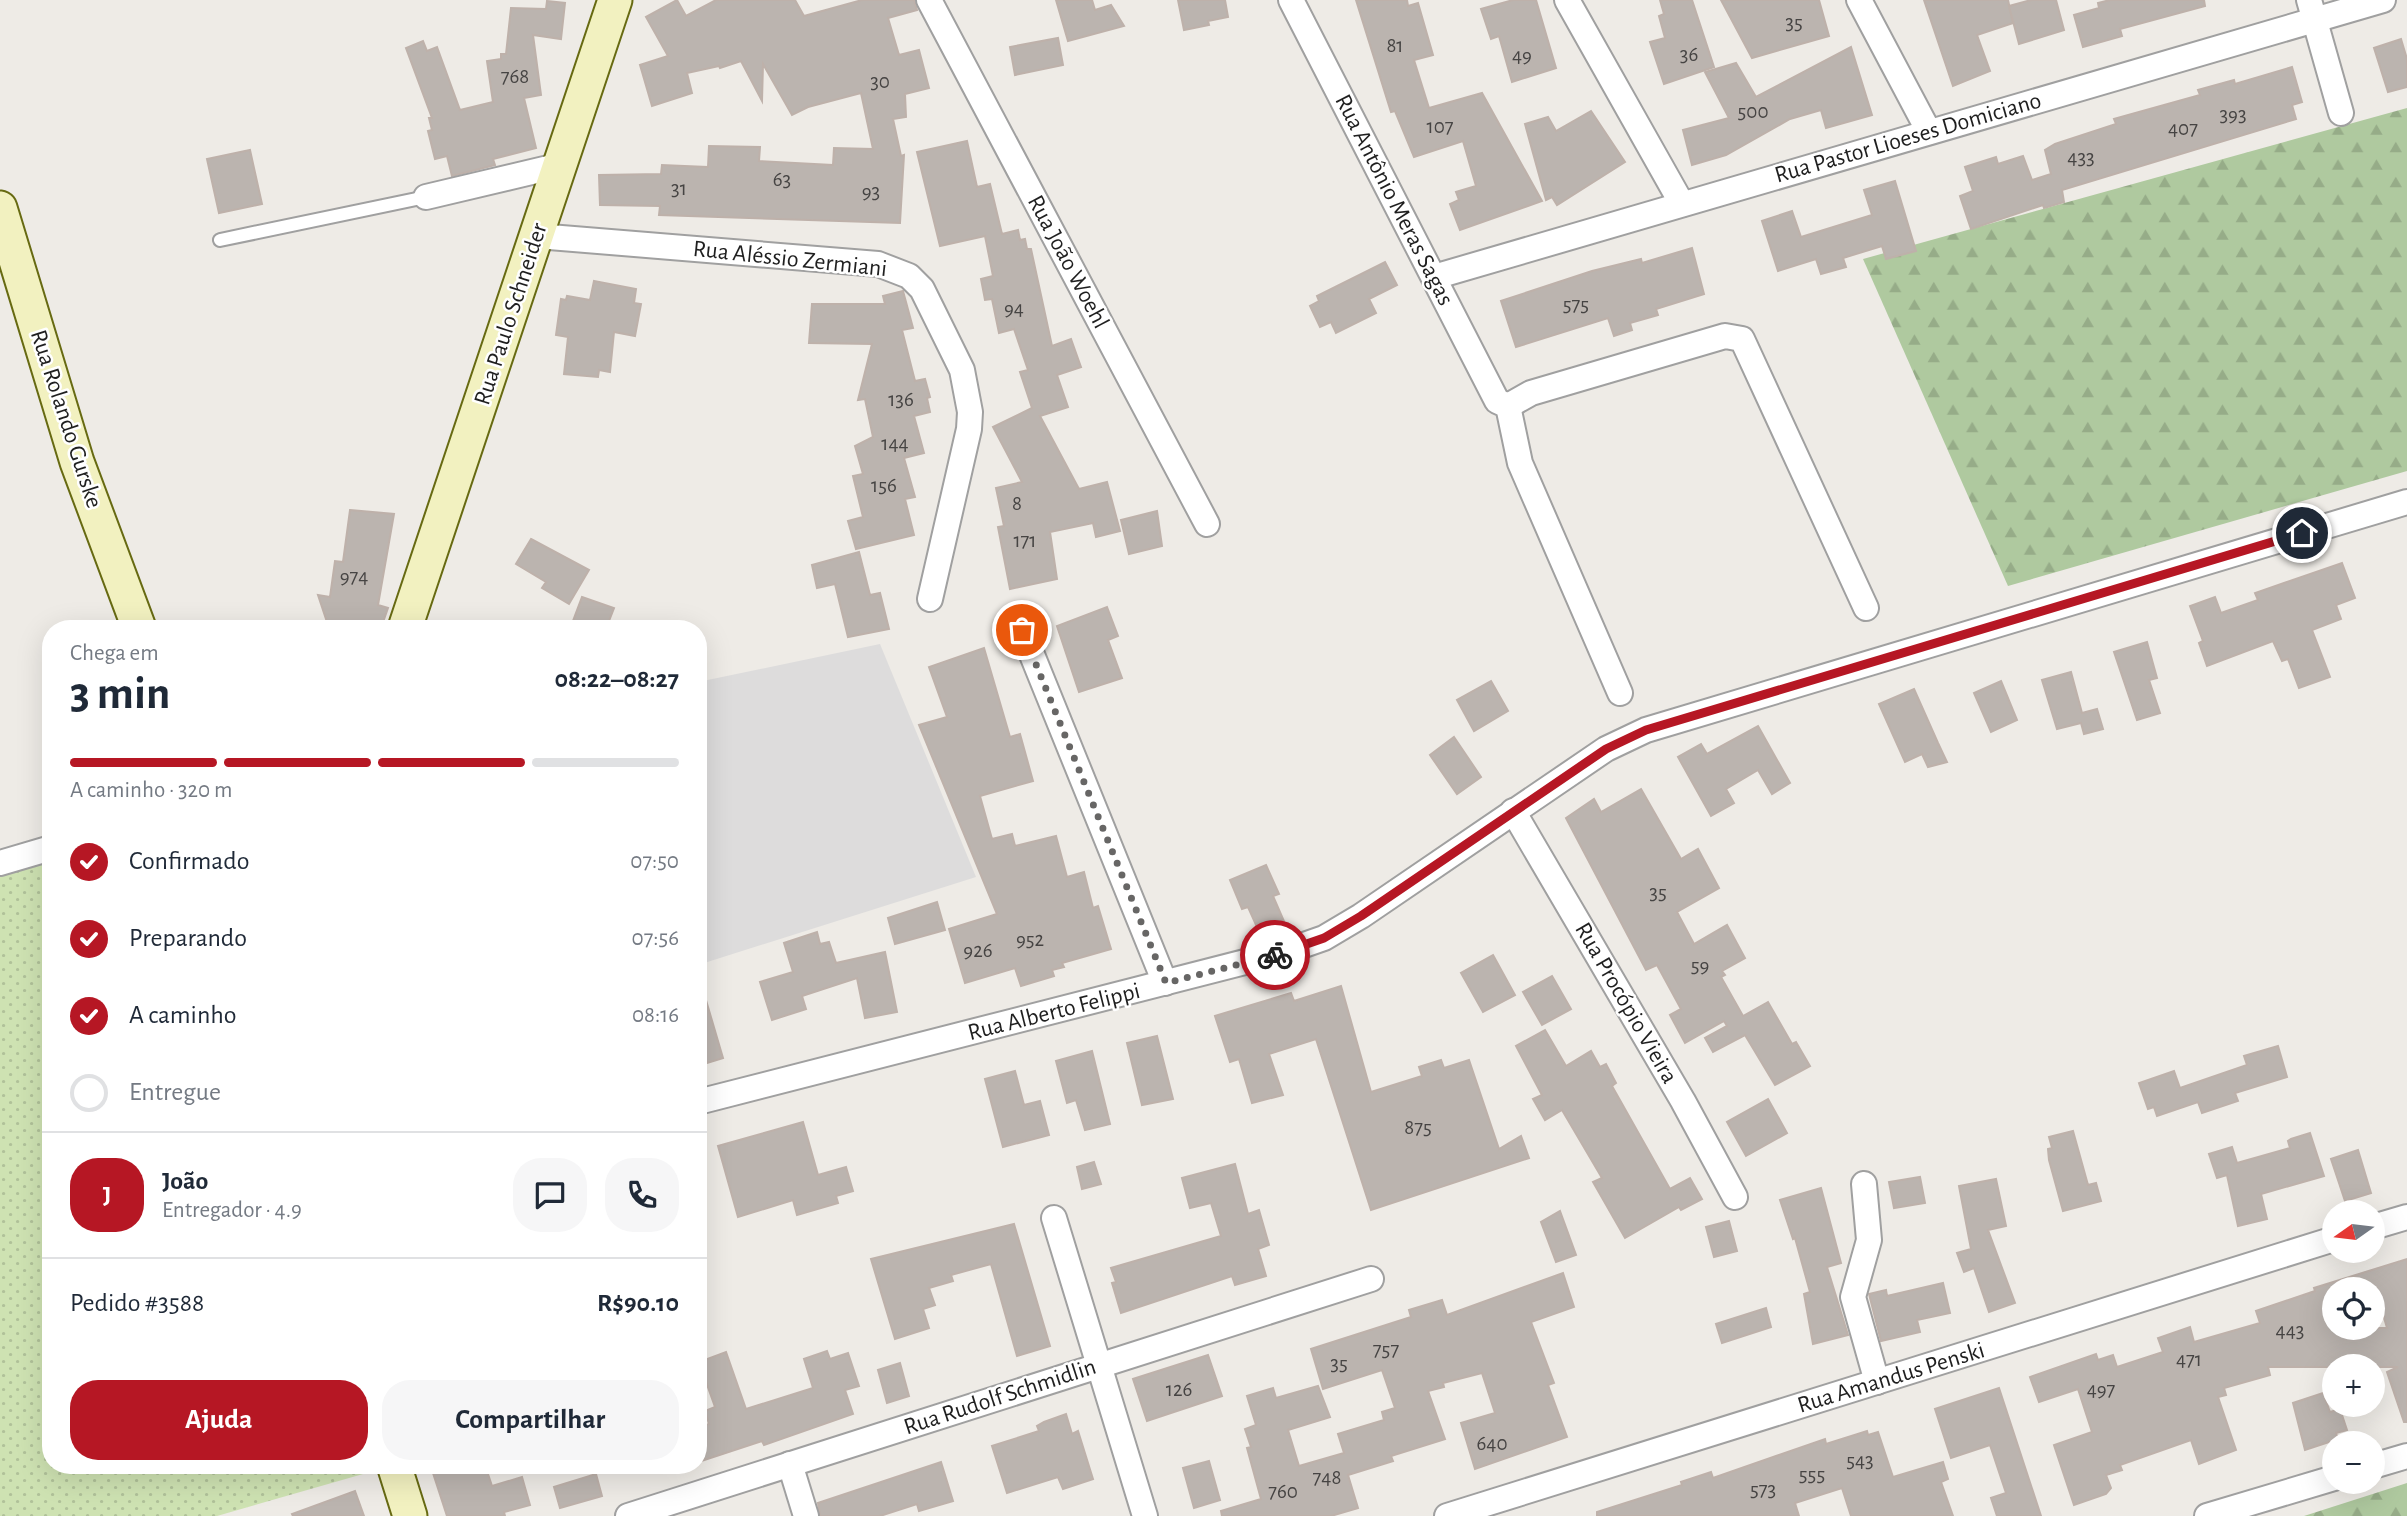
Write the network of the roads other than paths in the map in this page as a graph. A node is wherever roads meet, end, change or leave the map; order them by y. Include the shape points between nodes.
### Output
1 (615, 0) edge
2 (929, 0) edge
3 (1291, 0) edge
4 (1567, 0) edge
5 (1859, 0) edge
6 (2383, 0) edge
7 (2312, 10) edge
8 (2341, 113) dead end
9 (1929, 132) junction
10 (561, 165) junction
11 (426, 197) joint
12 (1682, 204) junction
13 (0, 208) edge
14 (537, 236) junction
15 (220, 240) dead end
16 (1433, 277) junction
17 (1503, 403) junction
18 (2407, 502) edge
19 (1207, 524) dead end
20 (930, 599) dead end
21 (1866, 608) dead end
22 (136, 620) edge
23 (408, 620) edge
24 (1022, 630) dead end
25 (1620, 693) dead end
26 (1513, 811) junction
27 (42, 851) edge
28 (0, 863) edge
29 (1166, 983) junction
30 (707, 1100) edge
31 (1864, 1184) dead end
32 (1735, 1197) dead end
33 (2407, 1217) edge
34 (1054, 1218) dead end
35 (2385, 1223) edge
36 (2322, 1243) edge
37 (1371, 1279) dead end
38 (1099, 1365) junction
39 (1877, 1382) junction
40 (2407, 1456) edge
41 (2385, 1462) edge
42 (790, 1464) junction
43 (397, 1474) edge
44 (2322, 1482) edge
45 (410, 1516) edge
46 (628, 1516) edge
47 (806, 1516) edge
48 (1145, 1516) edge
49 (1447, 1516) edge
50 (2207, 1516) edge

1 - 10 street, Rua Paulo Schneider
2 - 19 street, Rua João Woehl
3 - 16 street, Rua Antônio Meras Sagas
4 - 12 street
5 - 9 street
6 - 7 street, Rua Pastor Lioeses Domiciano
7 - 8 street
7 - 9 street, Rua Pastor Lioeses Domiciano
9 - 12 street, Rua Pastor Lioeses Domiciano
10 - 11 street
10 - 14 street, Rua Paulo Schneider
11 - 15 lane
12 - 16 street, Rua Pastor Lioeses Domiciano
13 - 22 street, Rua Rolando Gurske via 77,462
14 - 20 street, Rua Aléssio Zermiani via 878,264 909,276 922,289 962,370 970,412
14 - 23 street, Rua Paulo Schneider
16 - 17 street, Rua Antônio Meras Sagas
17 - 21 street via 1725,336 1742,339
17 - 25 street, Rua Antônio Meras Sagas via 1520,463
18 - 26 street, Rua Alberto Felippi via 1646,730 1606,749
24 - 29 street
26 - 29 street, Rua Alberto Felippi via 1324,938
26 - 32 street, Rua Procópio Vieira
27 - 28 street
29 - 30 street, Rua Alberto Felippi
31 - 39 street via 1869,1240 1853,1297
33 - 35 street
34 - 38 street
36 - 39 street, Rua Amandus Penski
37 - 38 street, Rua Rudolf Schmidlin
38 - 42 street, Rua Rudolf Schmidlin
38 - 48 street
39 - 49 street, Rua Amandus Penski
40 - 41 street
42 - 46 street, Rua Rudolf Schmidlin
42 - 47 street
43 - 45 street
44 - 50 street

